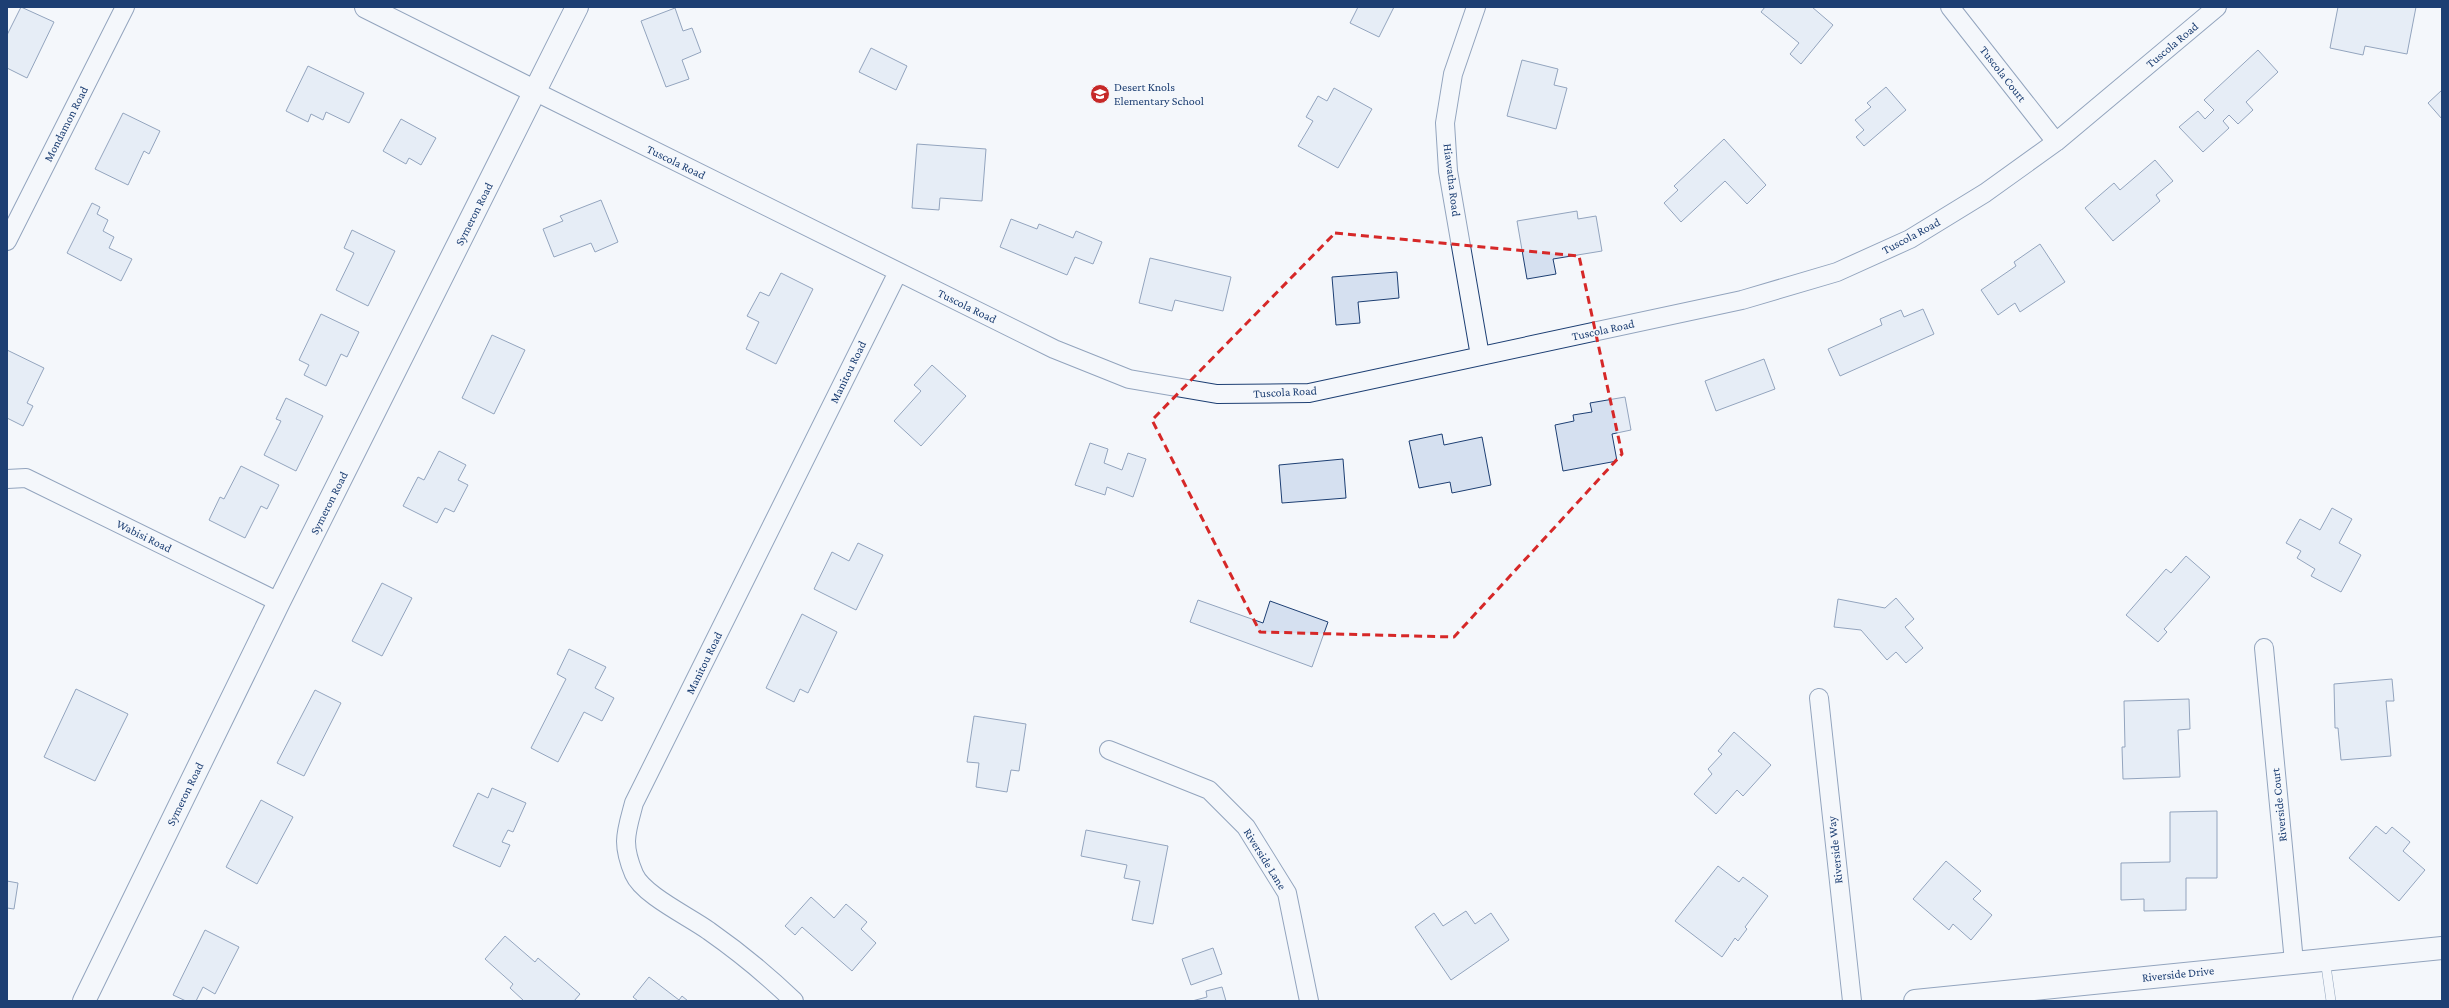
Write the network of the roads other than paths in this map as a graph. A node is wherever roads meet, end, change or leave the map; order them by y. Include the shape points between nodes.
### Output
1 (125, 7) edge
2 (366, 7) edge
3 (577, 7) edge
4 (1476, 7) edge
5 (1950, 7) edge
6 (2217, 7) edge
7 (536, 92) junction
8 (2056, 142) junction
9 (7, 240) edge
10 (898, 272) junction
11 (1480, 356) junction
12 (7, 479) edge
13 (279, 602) junction
14 (2264, 648) dead end
15 (1819, 698) dead end
16 (1109, 750) dead end
17 (2442, 948) edge
18 (2324, 959) junction
19 (2294, 962) junction
20 (84, 1001) edge
21 (794, 1001) edge
22 (1309, 1001) edge
23 (1852, 1001) edge
24 (1915, 1001) edge
25 (2331, 1001) edge

1 - 9 street, Mondamon Road
2 - 7 street, Tuscola Road
3 - 7 street, Symeron Road
4 - 11 street, Hiawatha Road via 1453,74 1445,123 1448,171
5 - 8 street, Tuscola Court
6 - 8 street, Tuscola Road
7 - 10 street, Tuscola Road
7 - 13 street, Symeron Road
8 - 11 street, Tuscola Road via 1985,193 1917,235 1837,272 1742,300
10 - 11 street, Tuscola Road via 1054,349 1122,376 1217,394 1309,393
10 - 21 street, Manitou Road via 634,803 624,840 634,876 654,896 709,931 765,973
12 - 13 street, Wabisi Road via 26,478
13 - 20 street, Symeron Road
14 - 19 street, Riverside Court
15 - 23 street, Riverside Way
16 - 22 street, Riverside Lane via 1209,790 1246,827 1286,893
17 - 18 street, Riverside Drive
18 - 19 street, Riverside Drive
18 - 25 lane
19 - 24 street, Riverside Drive

